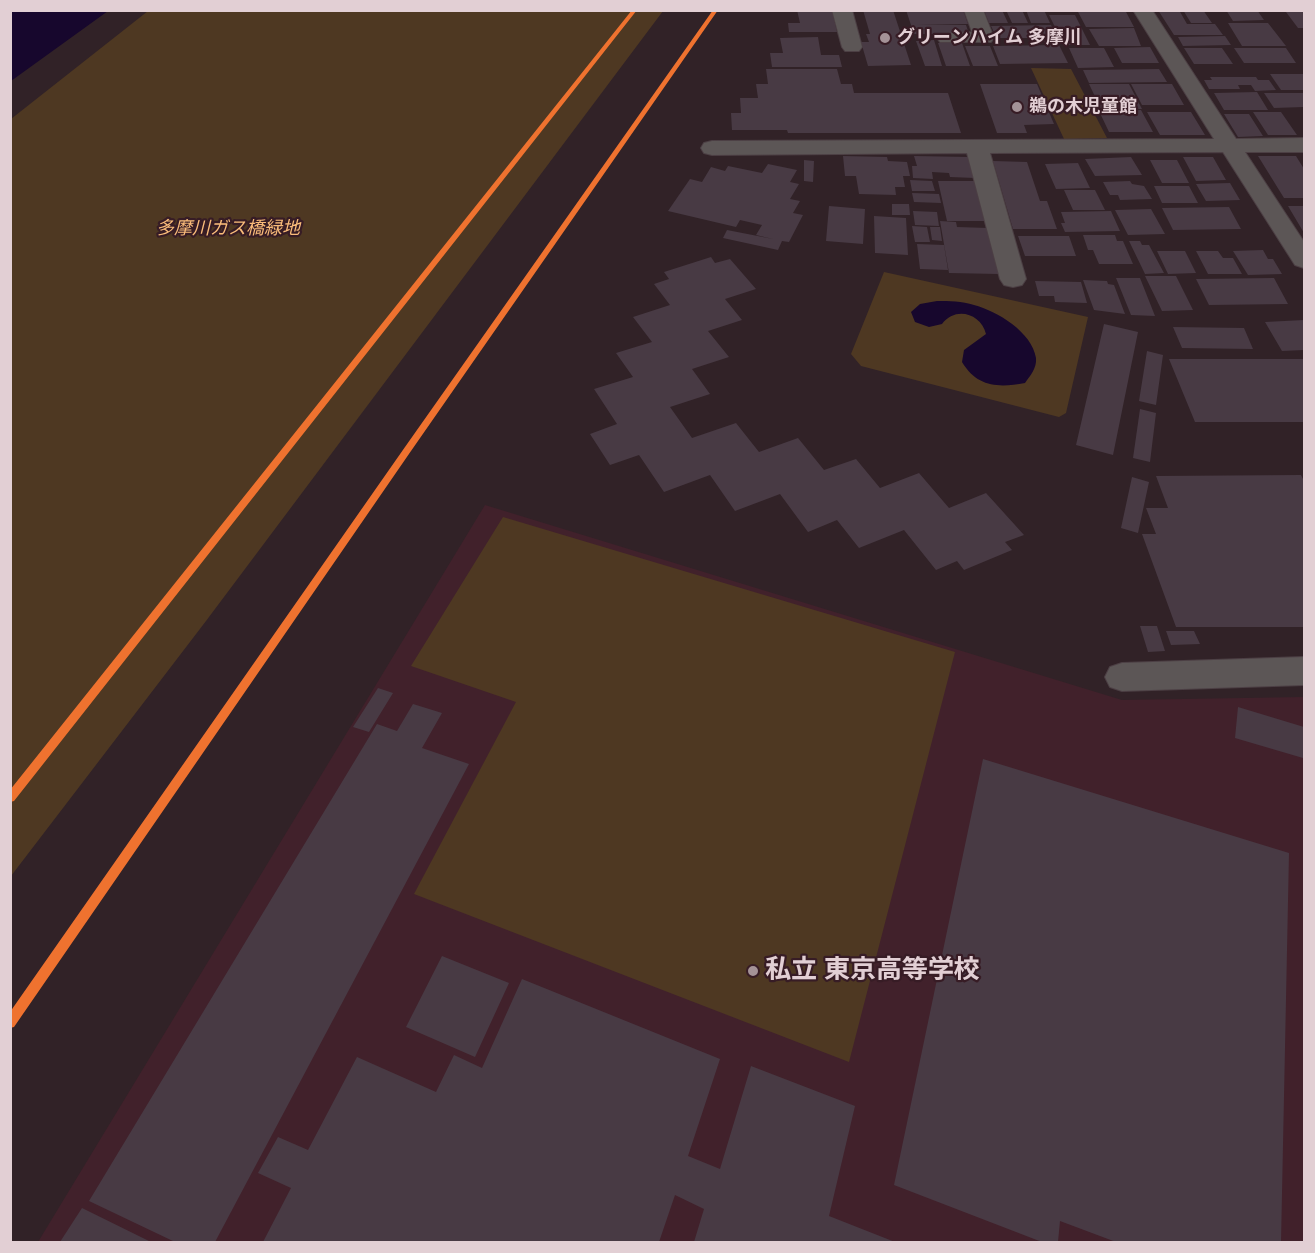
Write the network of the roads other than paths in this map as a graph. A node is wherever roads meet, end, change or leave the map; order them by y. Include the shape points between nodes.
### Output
1 (842, 10) edge
2 (973, 10) edge
3 (1142, 10) edge
4 (947, 38) dead end
5 (852, 47) dead end
6 (1230, 145) junction
7 (1305, 145) edge
8 (977, 147) junction
9 (712, 148) dead end
10 (1305, 260) edge
11 (1013, 279) dead end
12 (1305, 671) edge
13 (1122, 677) dead end

1 - 5 street
2 - 4 street via 984,38
3 - 6 street
6 - 7 street
6 - 8 street
6 - 10 street
8 - 9 street
8 - 11 street
12 - 13 street

